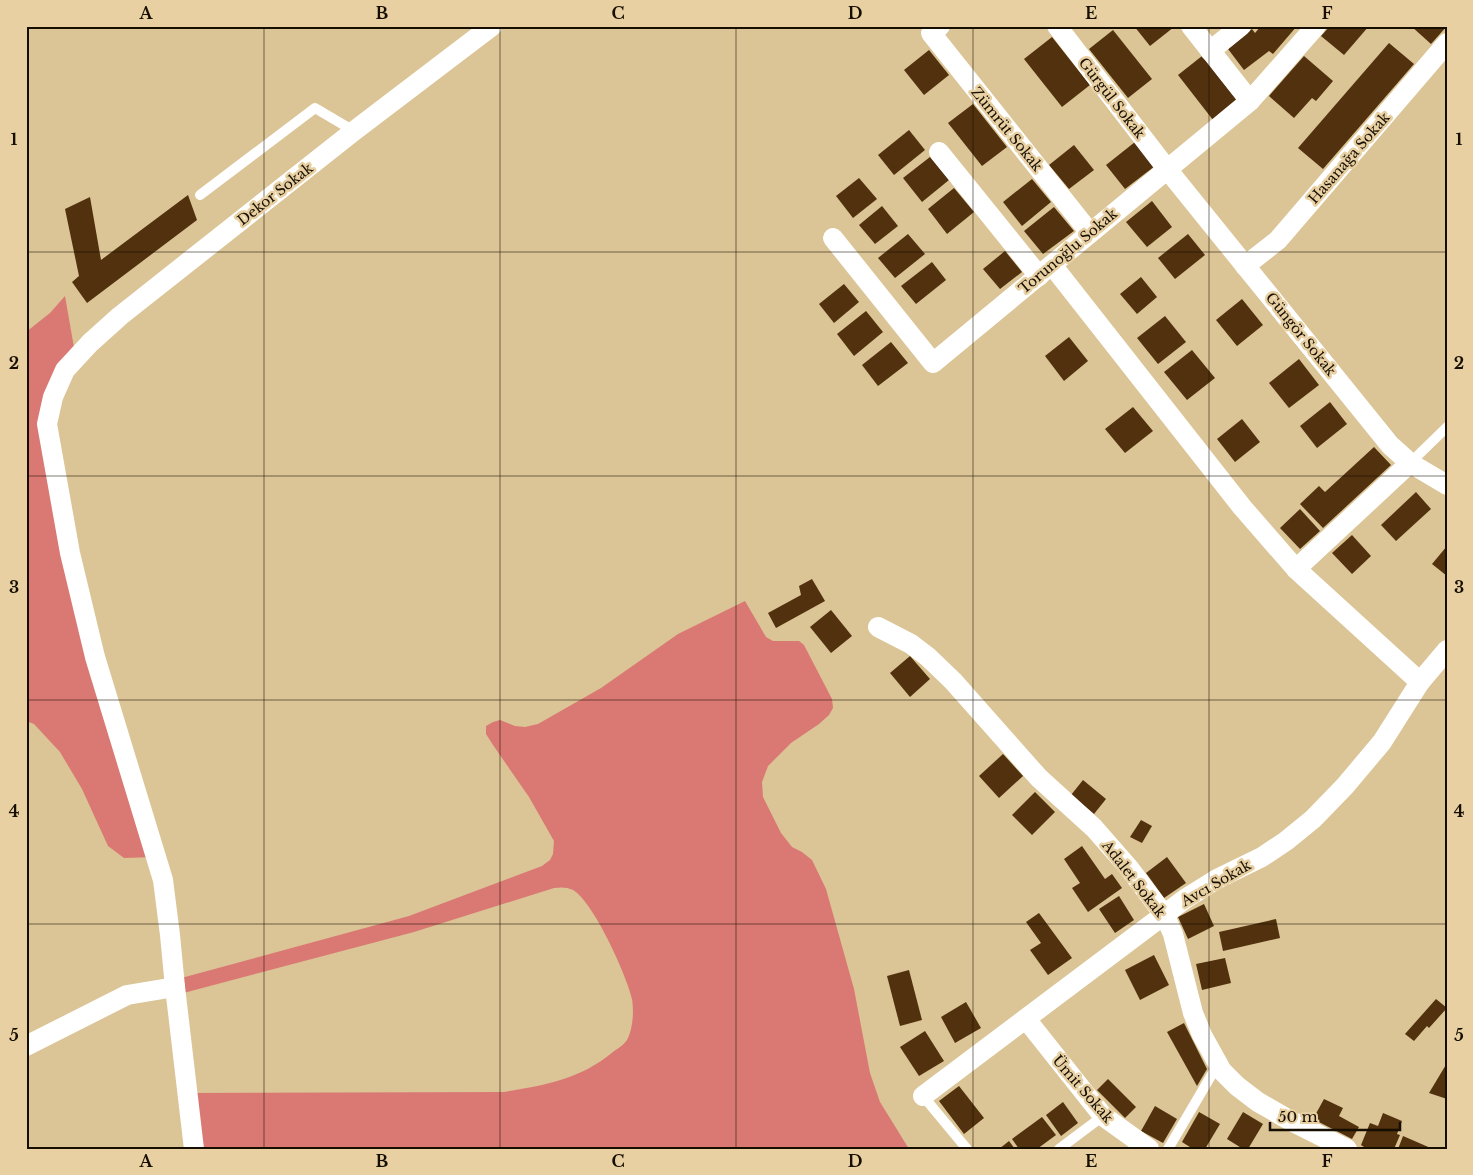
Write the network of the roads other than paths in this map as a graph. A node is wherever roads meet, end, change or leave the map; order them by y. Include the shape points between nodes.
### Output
1 (492, 26) edge
2 (940, 26) edge
3 (1057, 26) edge
4 (1191, 26) edge
5 (1241, 26) edge
6 (1316, 26) edge
7 (1447, 43) edge
8 (1210, 51) junction
9 (1250, 101) junction
10 (354, 131) junction
11 (939, 152) dead end
12 (1167, 169) junction
13 (200, 195) dead end
14 (1090, 233) junction
15 (833, 238) dead end
16 (1245, 266) junction
17 (1045, 270) junction
18 (1447, 427) edge
19 (1410, 463) junction
20 (1447, 485) edge
21 (1296, 569) junction
22 (878, 627) dead end
23 (1447, 650) edge
24 (1420, 682) junction
25 (1164, 916) junction
26 (175, 987) junction
27 (1026, 1019) junction
28 (26, 1046) edge
29 (1218, 1064) junction
30 (923, 1096) joint
31 (1103, 1116) junction
32 (194, 1149) edge
33 (967, 1149) edge
34 (1059, 1149) edge
35 (1149, 1149) edge
36 (1168, 1149) edge
37 (1347, 1149) edge

1 - 10 street, Dekor Sokak
2 - 14 street, Zümrüt Sokak via 931,33
3 - 12 street, Gürgül Sokak
4 - 8 street
5 - 8 street
6 - 9 street, Torunoğlu Sokak
7 - 16 street, Hasanağa Sokak via 1278,240
8 - 9 street
9 - 12 street, Torunoğlu Sokak
10 - 13 lane via 316,108
10 - 26 street, Dekor Sokak via 90,343 65,370 53,397 47,424 70,553 95,657 162,880
11 - 17 street
12 - 14 street, Torunoğlu Sokak
12 - 16 street, Güngör Sokak
14 - 17 street, Torunoğlu Sokak
15 - 17 street, Torunoğlu Sokak via 933,364
16 - 19 street, Güngör Sokak via 1390,445
17 - 21 street
18 - 19 lane
19 - 20 street, Güngör Sokak
19 - 21 street
21 - 24 street
22 - 25 street, Adalet Sokak via 911,644 953,681 1039,778 1100,835
23 - 24 street, Avcı Sokak
24 - 25 street, Avcı Sokak via 1382,742 1313,819 1262,857 1217,879
25 - 27 street, Avcı Sokak
25 - 29 street, Adalet Sokak via 1179,952 1193,1013
26 - 28 street via 127,995
26 - 32 street, Dekor Sokak
27 - 30 street, Avcı Sokak
27 - 31 street, Ümit Sokak
29 - 36 lane
29 - 37 street, Adalet Sokak via 1237,1086 1258,1102
30 - 33 lane
31 - 34 lane
31 - 35 street, Ümit Sokak

